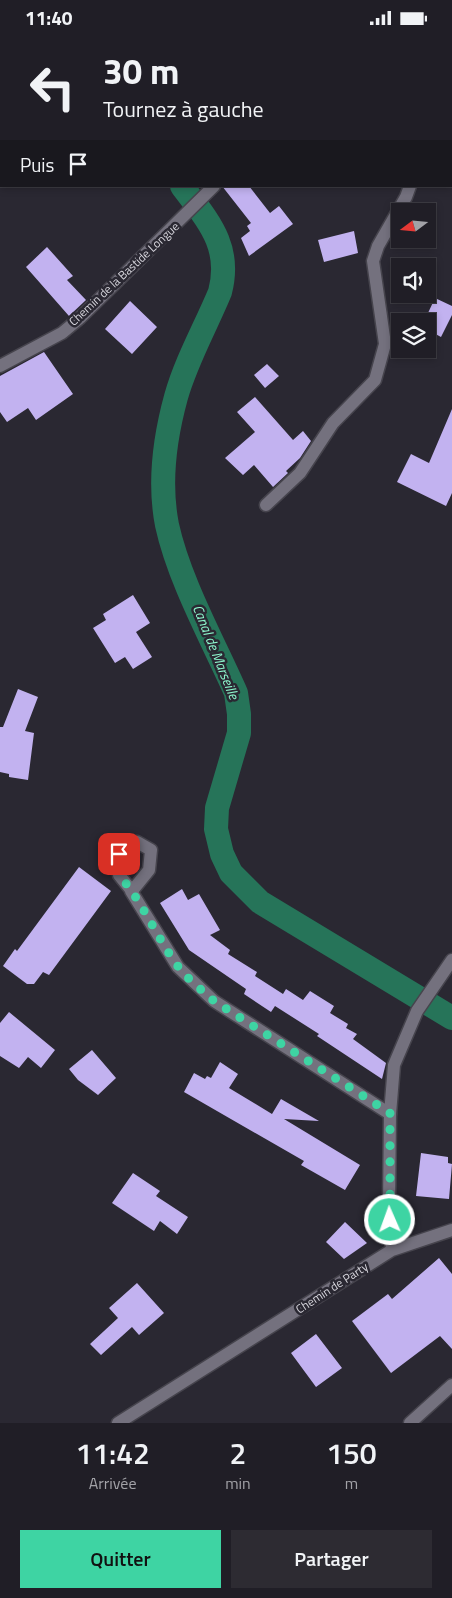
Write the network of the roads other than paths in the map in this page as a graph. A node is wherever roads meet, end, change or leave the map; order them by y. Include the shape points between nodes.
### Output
1 (410, 187) edge
2 (211, 189) edge
3 (0, 366) edge
4 (266, 505) dead end
5 (132, 891) dead end
6 (452, 960) edge
7 (390, 1113) junction
8 (452, 1230) edge
9 (392, 1250) junction
10 (452, 1385) edge
11 (118, 1423) edge
12 (410, 1423) edge

1 - 4 street via 373,261 385,344 375,380 333,423 300,473
2 - 3 street, Chemin de la Bastide Longue via 80,318 62,333
5 - 7 street via 178,967 214,1001
6 - 7 street via 417,1011 394,1065
7 - 9 street
8 - 9 street, Chemin de Party
9 - 11 street, Chemin de Party
10 - 12 street

